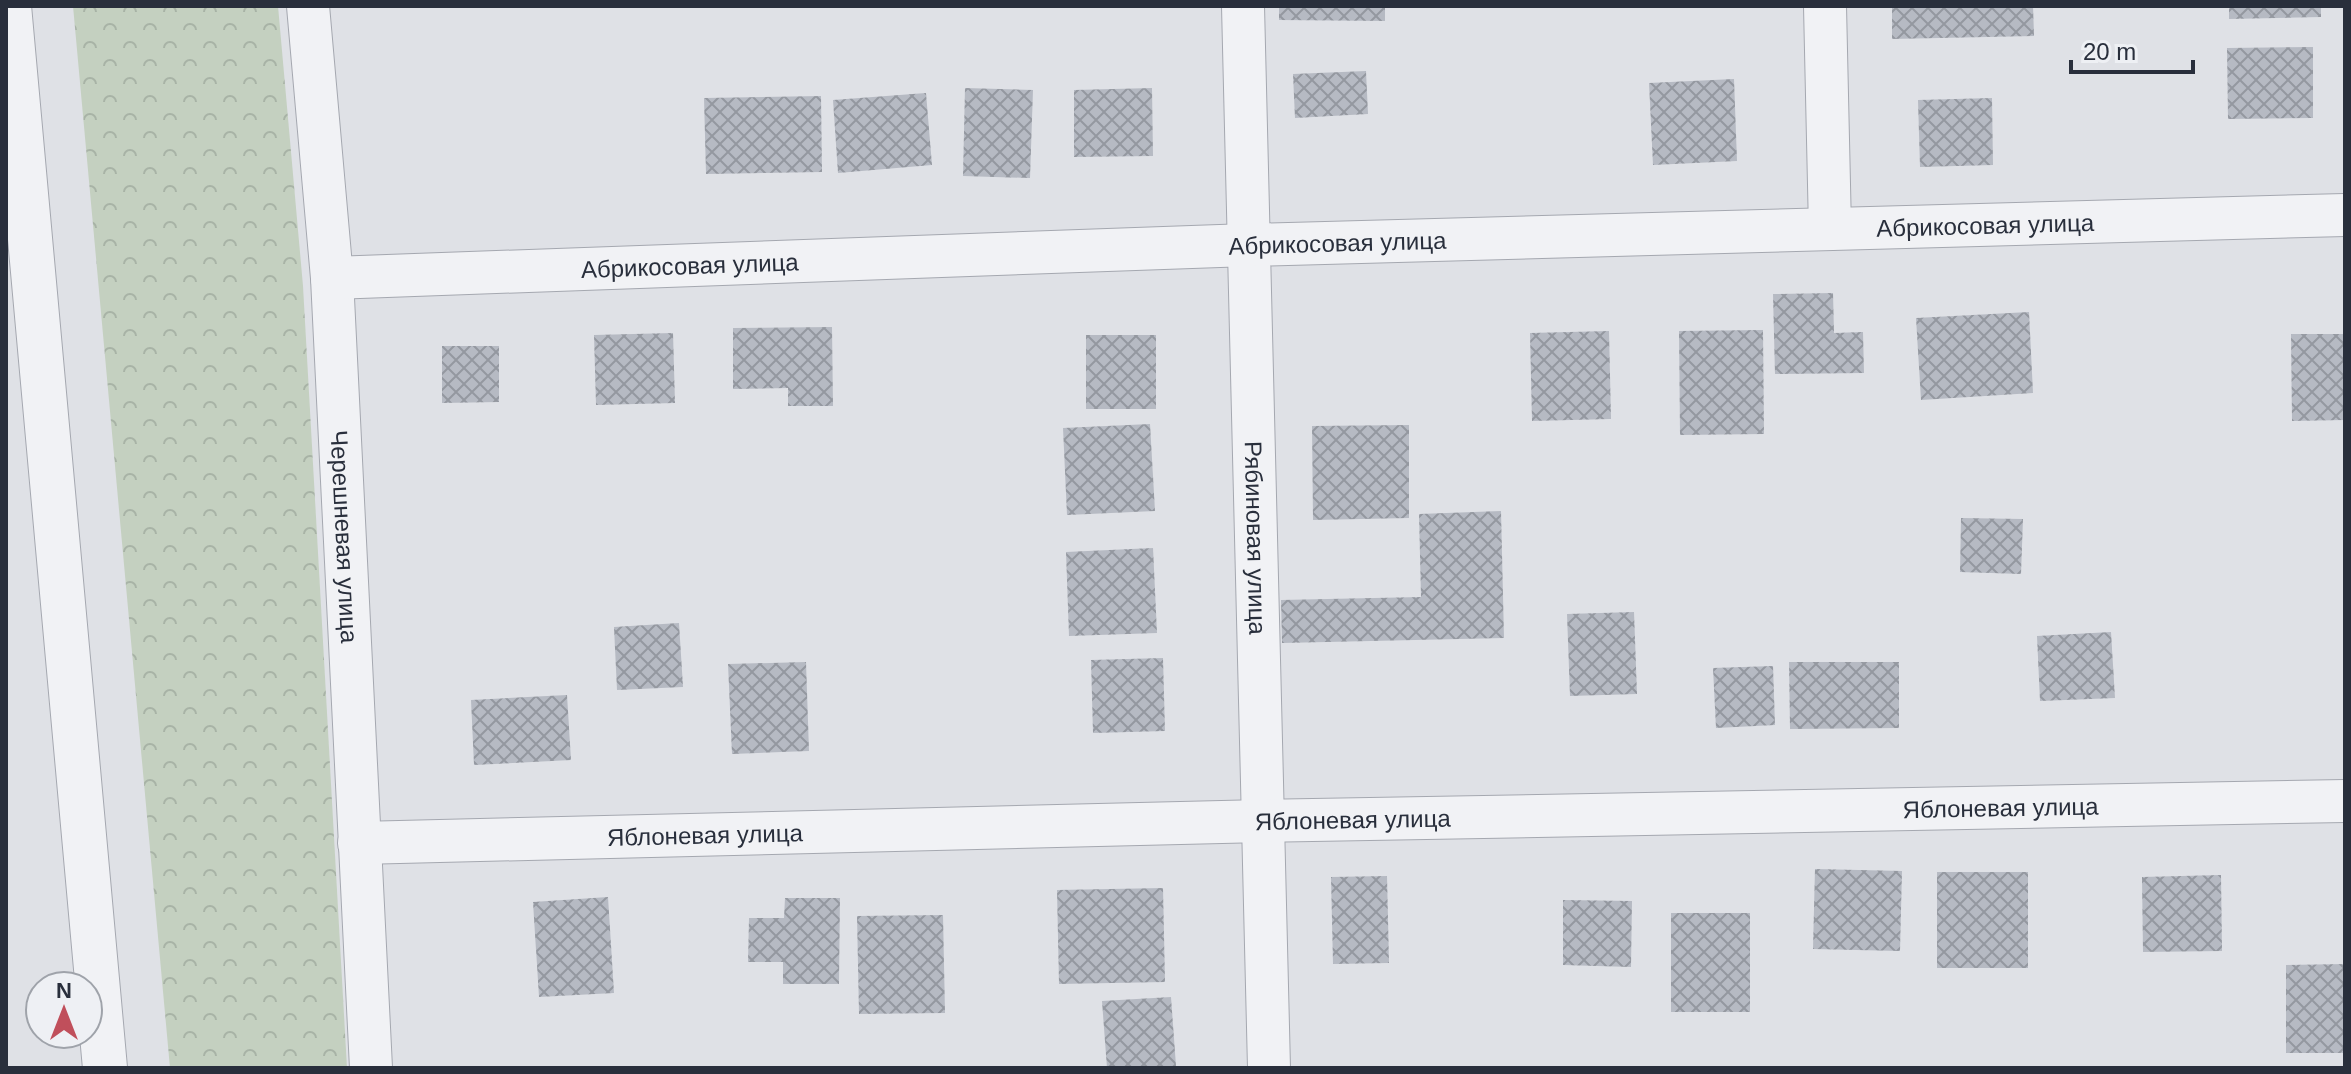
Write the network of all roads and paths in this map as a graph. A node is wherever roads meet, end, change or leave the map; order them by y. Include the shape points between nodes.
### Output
1 (9, 6) edge
2 (308, 6) edge
3 (1243, 6) edge
4 (1825, 6) edge
5 (2345, 215) edge
6 (1830, 229) junction
7 (1248, 245) junction
8 (332, 278) junction
9 (2345, 801) edge
10 (1263, 821) junction
11 (359, 843) junction
12 (105, 1068) edge
13 (371, 1068) edge
14 (1269, 1068) edge

1 - 12 street
2 - 8 street, Черешневая улица
3 - 7 street, Рябиновая улица
4 - 6 street
5 - 6 street, Абрикосовая улица
6 - 7 street, Абрикосовая улица
7 - 8 street, Абрикосовая улица
7 - 10 street, Рябиновая улица
8 - 11 street, Черешневая улица
9 - 10 street, Яблоневая улица
10 - 11 street, Яблоневая улица
10 - 14 street, Рябиновая улица
11 - 13 street, Черешневая улица

